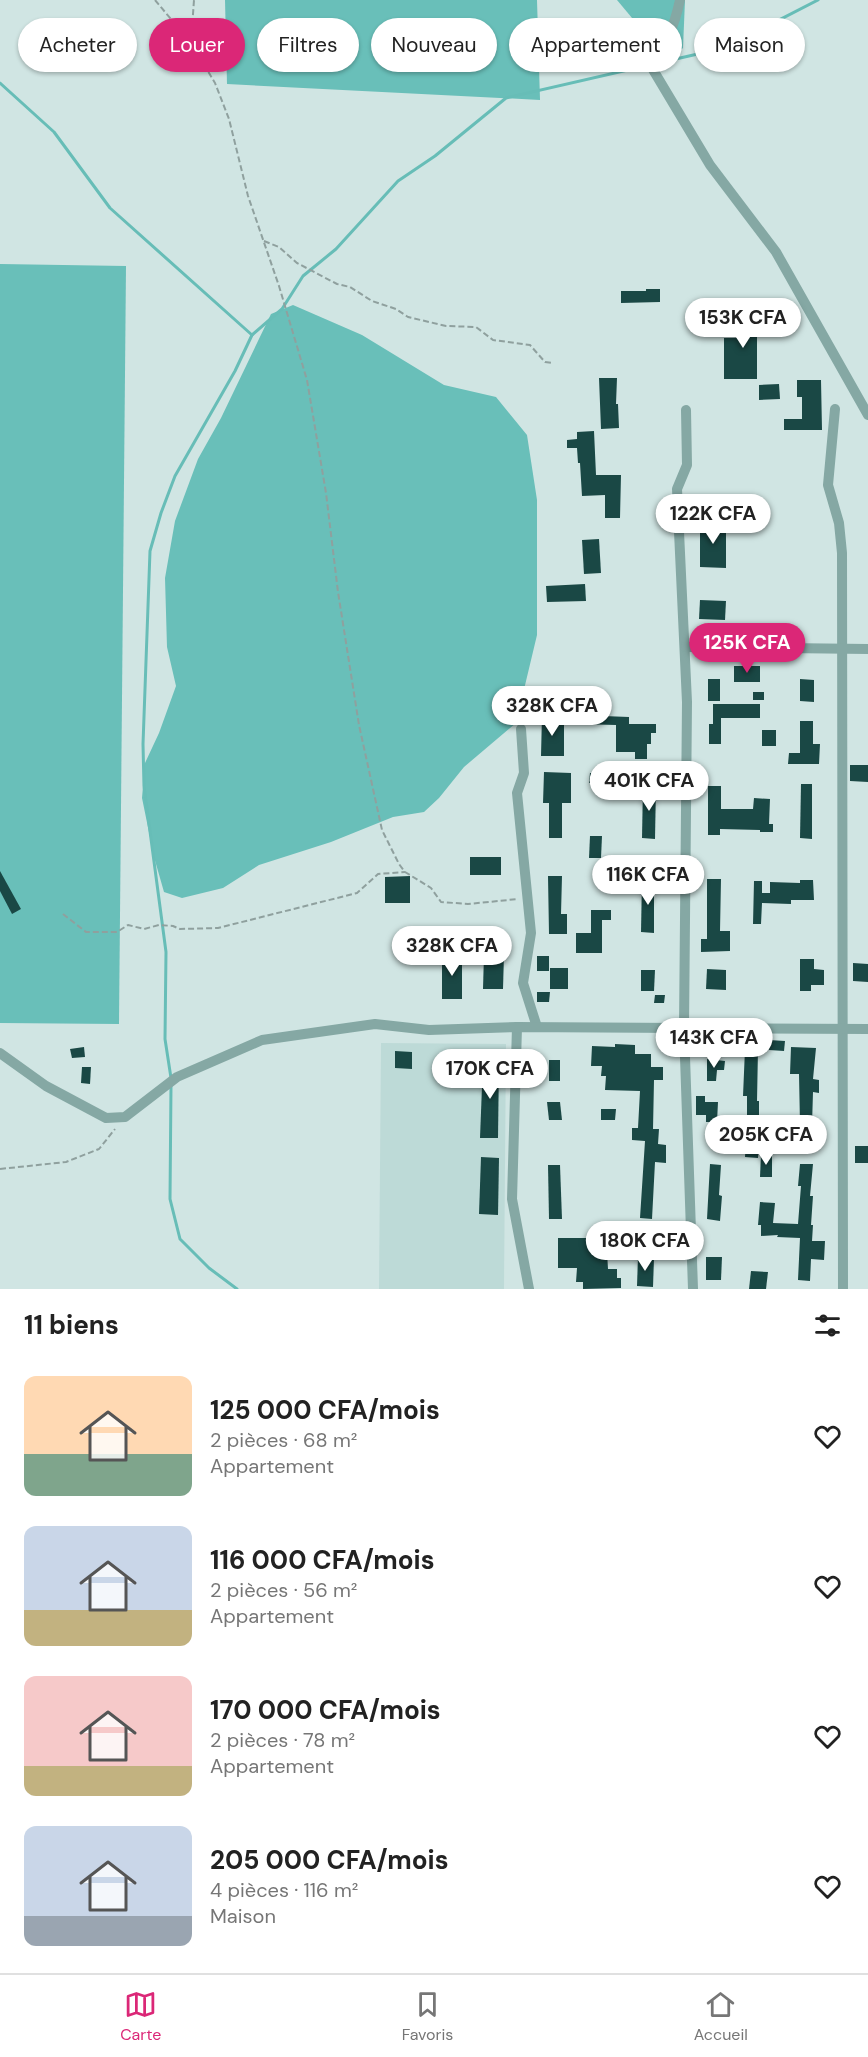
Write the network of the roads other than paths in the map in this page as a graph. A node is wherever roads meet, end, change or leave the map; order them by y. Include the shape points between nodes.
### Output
1 (680, 0) edge
2 (835, 409) dead end
3 (686, 410) dead end
4 (868, 415) edge
5 (685, 647) junction
6 (843, 648) junction
7 (868, 649) edge
8 (521, 729) dead end
9 (517, 1027) junction
10 (537, 1027) junction
11 (684, 1028) junction
12 (844, 1029) junction
13 (868, 1029) edge
14 (0, 1053) edge
15 (530, 1289) edge
16 (693, 1289) edge
17 (843, 1289) edge

1 - 4 street via 665,44 649,63 710,165 776,252
2 - 6 street via 828,484 839,523 842,553
3 - 5 street via 687,465 677,489
5 - 6 street
5 - 11 street
6 - 7 street
6 - 12 street
8 - 10 street via 524,773 517,793 531,933 523,982
9 - 10 street
9 - 14 street via 429,1030 375,1024 262,1040 177,1077 124,1117 106,1118 46,1086
9 - 15 street via 512,1199
10 - 11 street
11 - 12 street
11 - 16 street
12 - 13 street
12 - 17 street

